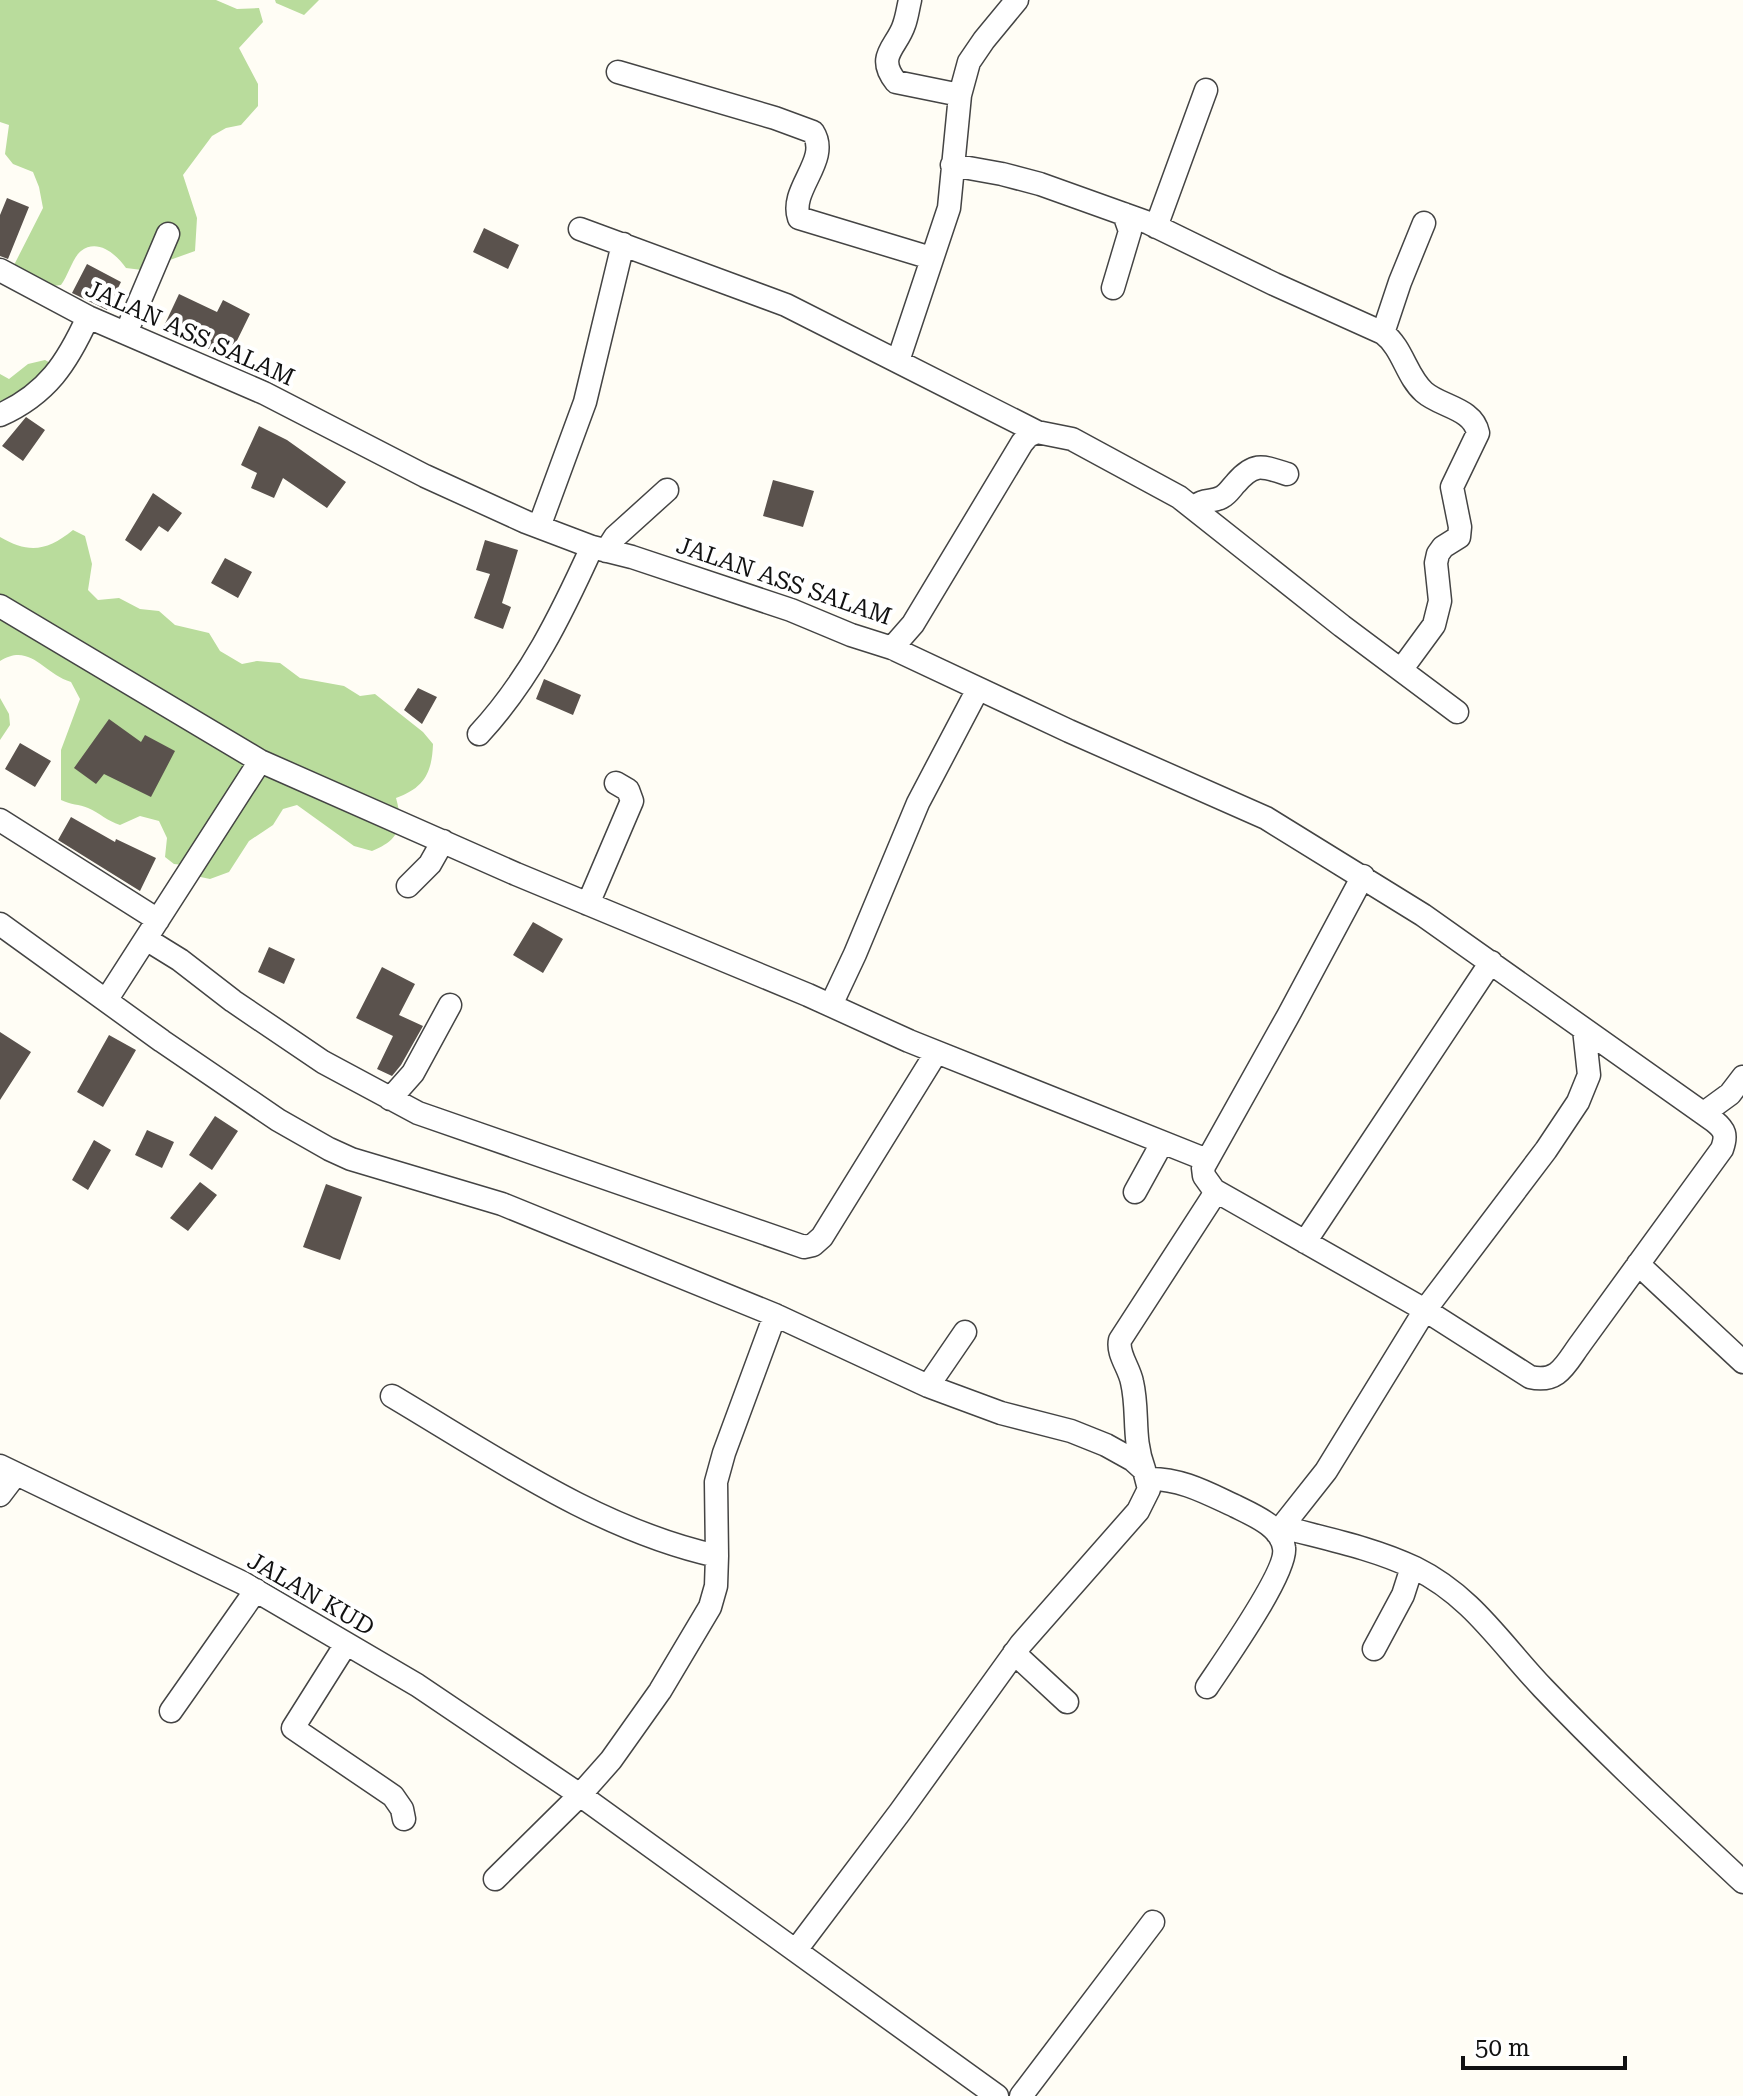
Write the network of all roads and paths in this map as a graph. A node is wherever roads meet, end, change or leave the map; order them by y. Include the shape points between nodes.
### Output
1 (910, 0) edge
2 (1017, 0) edge
3 (618, 72) dead end
4 (1206, 90) dead end
5 (960, 95) junction
6 (952, 165) junction
7 (1124, 214) junction
8 (1424, 223) dead end
9 (1156, 227) junction
10 (580, 229) dead end
11 (168, 234) dead end
12 (623, 244) junction
13 (931, 258) junction
14 (0, 270) edge
15 (1113, 288) dead end
16 (88, 317) junction
17 (126, 333) junction
18 (1383, 333) junction
19 (898, 361) junction
20 (0, 415) edge
21 (1037, 432) junction
22 (1287, 474) dead end
23 (667, 490) dead end
24 (1193, 508) junction
25 (539, 527) junction
26 (599, 549) junction
27 (0, 606) edge
28 (892, 648) junction
29 (1401, 670) junction
30 (978, 689) junction
31 (1457, 712) dead end
32 (479, 734) dead end
33 (260, 761) junction
34 (616, 783) dead end
35 (0, 820) edge
36 (443, 841) junction
37 (1363, 876) junction
38 (408, 886) dead end
39 (588, 904) junction
40 (0, 924) edge
41 (152, 930) junction
42 (1491, 962) junction
43 (107, 999) junction
44 (450, 1005) dead end
45 (831, 1005) junction
46 (1584, 1029) junction
47 (936, 1053) junction
48 (1743, 1077) edge
49 (390, 1099) junction
50 (1704, 1113) junction
51 (1734, 1132) edge
52 (1162, 1143) junction
53 (1207, 1160) junction
54 (1214, 1190) junction
55 (1135, 1192) dead end
56 (1305, 1242) junction
57 (1638, 1264) junction
58 (1425, 1310) junction
59 (775, 1315) junction
60 (965, 1332) dead end
61 (1743, 1362) edge
62 (928, 1386) junction
63 (392, 1396) dead end
64 (8, 1470) edge
65 (1146, 1475) junction
66 (0, 1495) edge
67 (1280, 1530) junction
68 (717, 1556) junction
69 (1412, 1567) junction
70 (256, 1590) junction
71 (346, 1644) junction
72 (1374, 1649) dead end
73 (1014, 1653) junction
74 (1207, 1687) dead end
75 (1067, 1702) dead end
76 (171, 1711) dead end
77 (580, 1795) junction
78 (404, 1819) dead end
79 (495, 1879) dead end
80 (1743, 1882) edge
81 (1153, 1922) dead end
82 (796, 1950) junction
83 (969, 2086) edge
84 (997, 2096) edge
85 (1021, 2096) edge

1 - 5 street via 904,28 889,49 891,76 896,82
2 - 5 street via 976,50
3 - 13 street via 813,132 819,149 799,199 799,218
4 - 9 street
5 - 6 street
6 - 7 street via 1040,184
6 - 13 street via 949,208
7 - 9 street
7 - 15 street via 1130,231
8 - 18 street
9 - 18 street
10 - 12 street
11 - 17 street
12 - 19 street via 786,305
12 - 25 street via 585,402
13 - 19 street
14 - 16 street, JALAN ASS SALAM
16 - 17 street, JALAN ASS SALAM
16 - 20 street via 56,373 36,395
17 - 25 street, JALAN ASS SALAM via 264,393 425,476
18 - 29 street via 1424,392 1470,417 1478,433 1452,487 1459,537 1438,554 1440,601 1434,625
19 - 21 street
21 - 24 street via 1072,439
21 - 28 street, JALAN ASS SALAM via 1022,443 913,624
22 - 24 street via 1248,470 1220,499 1204,500
23 - 26 street
24 - 29 street
25 - 26 street, JALAN ASS SALAM
26 - 28 street, JALAN ASS SALAM
26 - 32 street via 538,657
27 - 33 street
28 - 30 street
29 - 31 street
30 - 37 street via 1266,818
30 - 45 street via 918,803
33 - 36 street
33 - 41 street
34 - 39 street via 628,790 632,801
35 - 41 street
36 - 38 street
36 - 39 street
37 - 42 street
37 - 53 street
39 - 45 street
40 - 43 street
41 - 43 street
41 - 49 street via 180,960 233,1001
42 - 46 street
42 - 56 street
43 - 59 street via 278,1120 351,1159 502,1204
44 - 49 street via 413,1073
45 - 47 street
46 - 50 street
46 - 58 street via 1589,1075 1578,1102
47 - 49 street via 822,1237 804,1247
47 - 52 street
48 - 50 street
50 - 51 street
51 - 57 street
52 - 53 street
52 - 55 street
53 - 54 street via 1204,1176
54 - 56 street
54 - 65 street via 1120,1340 1132,1381 1137,1452
56 - 58 street
57 - 58 street via 1557,1375 1548,1379 1530,1377
57 - 61 street
58 - 67 street via 1331,1463
59 - 62 street
59 - 68 street via 716,1482
60 - 62 street
62 - 65 street via 1071,1431 1133,1460
63 - 68 street via 585,1507 635,1530
64 - 66 street
64 - 70 street, JALAN KUD
65 - 67 street via 1190,1485
65 - 73 street via 1149,1489 1138,1511
67 - 69 street via 1340,1541
67 - 74 street via 1282,1563
68 - 77 street via 710,1607 691,1641 636,1726
69 - 72 street
69 - 80 street via 1469,1605 1622,1769
70 - 71 street, JALAN KUD
70 - 76 street
71 - 77 street, JALAN KUD via 417,1685
71 - 78 street via 293,1728 393,1796
73 - 75 street
73 - 82 street
77 - 79 street
77 - 82 street, JALAN KUD
81 - 85 street
82 - 83 street, JALAN KUD via 916,2039
83 - 84 street, JALAN KUD

